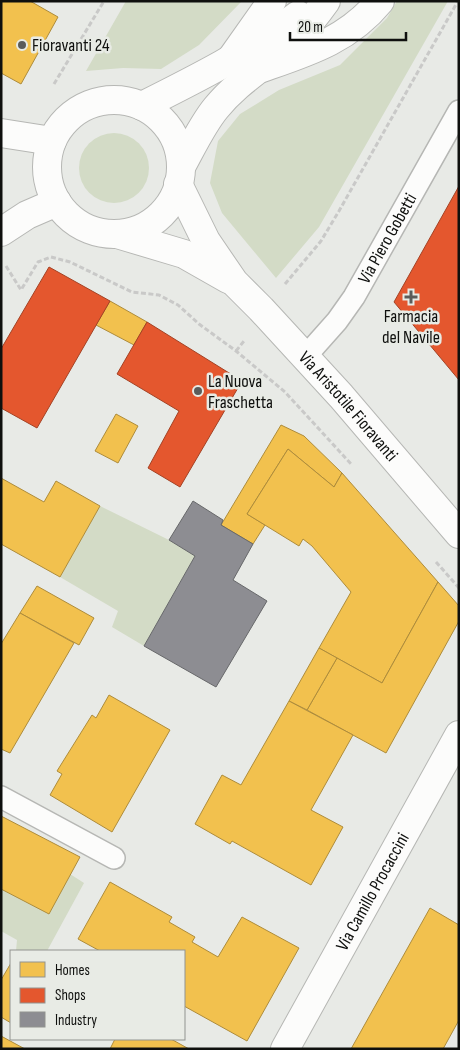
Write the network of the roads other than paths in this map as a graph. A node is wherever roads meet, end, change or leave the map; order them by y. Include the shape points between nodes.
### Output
1 (272, 1) edge
2 (315, 1) edge
3 (326, 1) edge
4 (380, 1) edge
5 (230, 60) junction
6 (258, 69) junction
7 (142, 106) junction
8 (459, 111) edge
9 (1, 133) edge
10 (52, 141) junction
11 (180, 176) junction
12 (57, 202) junction
13 (1, 232) edge
14 (117, 234) junction
15 (234, 282) junction
16 (305, 357) junction
17 (459, 534) edge
18 (459, 735) edge
19 (1, 797) edge
20 (114, 858) dead end
21 (285, 1049) edge

1 - 5 street
2 - 5 street via 282,28
3 - 6 street via 300,34
4 - 6 street via 345,34 327,44
5 - 7 street
6 - 11 street via 217,107 200,132
7 - 10 street via 118,100 93,103 65,121
7 - 11 street via 158,116 170,130 179,148
8 - 16 lane, Via Piero Gobetti via 354,297
9 - 10 street
10 - 12 street via 47,168 49,186
11 - 14 street via 174,198 156,220 130,232
11 - 15 street, Via Aristotile Fioravanti via 206,242
12 - 13 street via 27,215
12 - 14 street via 82,226
14 - 15 street, Via Aristotile Fioravanti via 184,254
15 - 16 street, Via Aristotile Fioravanti
16 - 17 street, Via Aristotile Fioravanti
18 - 21 street, Via Camillo Procaccini
19 - 20 lane

